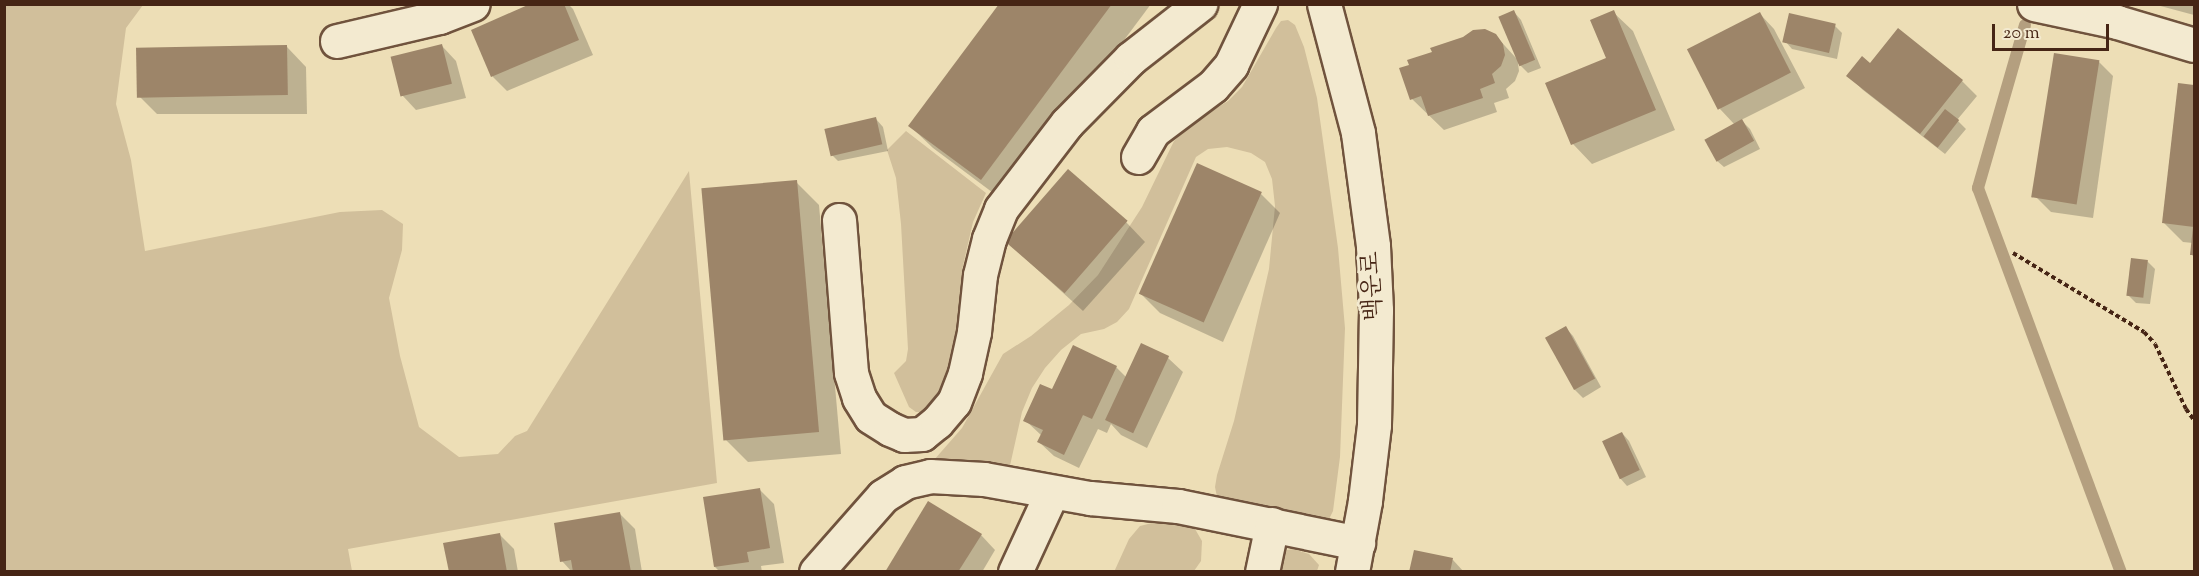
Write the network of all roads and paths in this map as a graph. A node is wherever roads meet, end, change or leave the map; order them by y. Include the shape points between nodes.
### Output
1 (473, 4) edge
2 (1200, 4) edge
3 (1260, 4) edge
4 (1324, 4) edge
5 (2034, 4) edge
6 (337, 41) dead end
7 (2194, 45) edge
8 (1138, 157) dead end
9 (839, 220) dead end
10 (2013, 253) dead end
11 (2194, 420) edge
12 (1052, 492) junction
13 (1272, 524) junction
14 (1355, 557) edge
15 (816, 572) edge
16 (1015, 572) edge
17 (1262, 572) edge

1 - 6 street via 439,17
2 - 9 street via 1131,58 1067,123 1001,209 980,275 965,373 954,402 922,434 904,435 890,429 871,417 859,398 851,373
3 - 8 street via 1231,64 1213,86 1153,131
4 - 14 street, 백운로 via 1358,133 1373,246 1377,369
5 - 7 street
10 - 11 path via 2144,332 2155,344
12 - 13 street via 1178,506
12 - 15 street via 984,479 930,476 906,482 883,496
12 - 16 street
13 - 14 street
13 - 17 street

